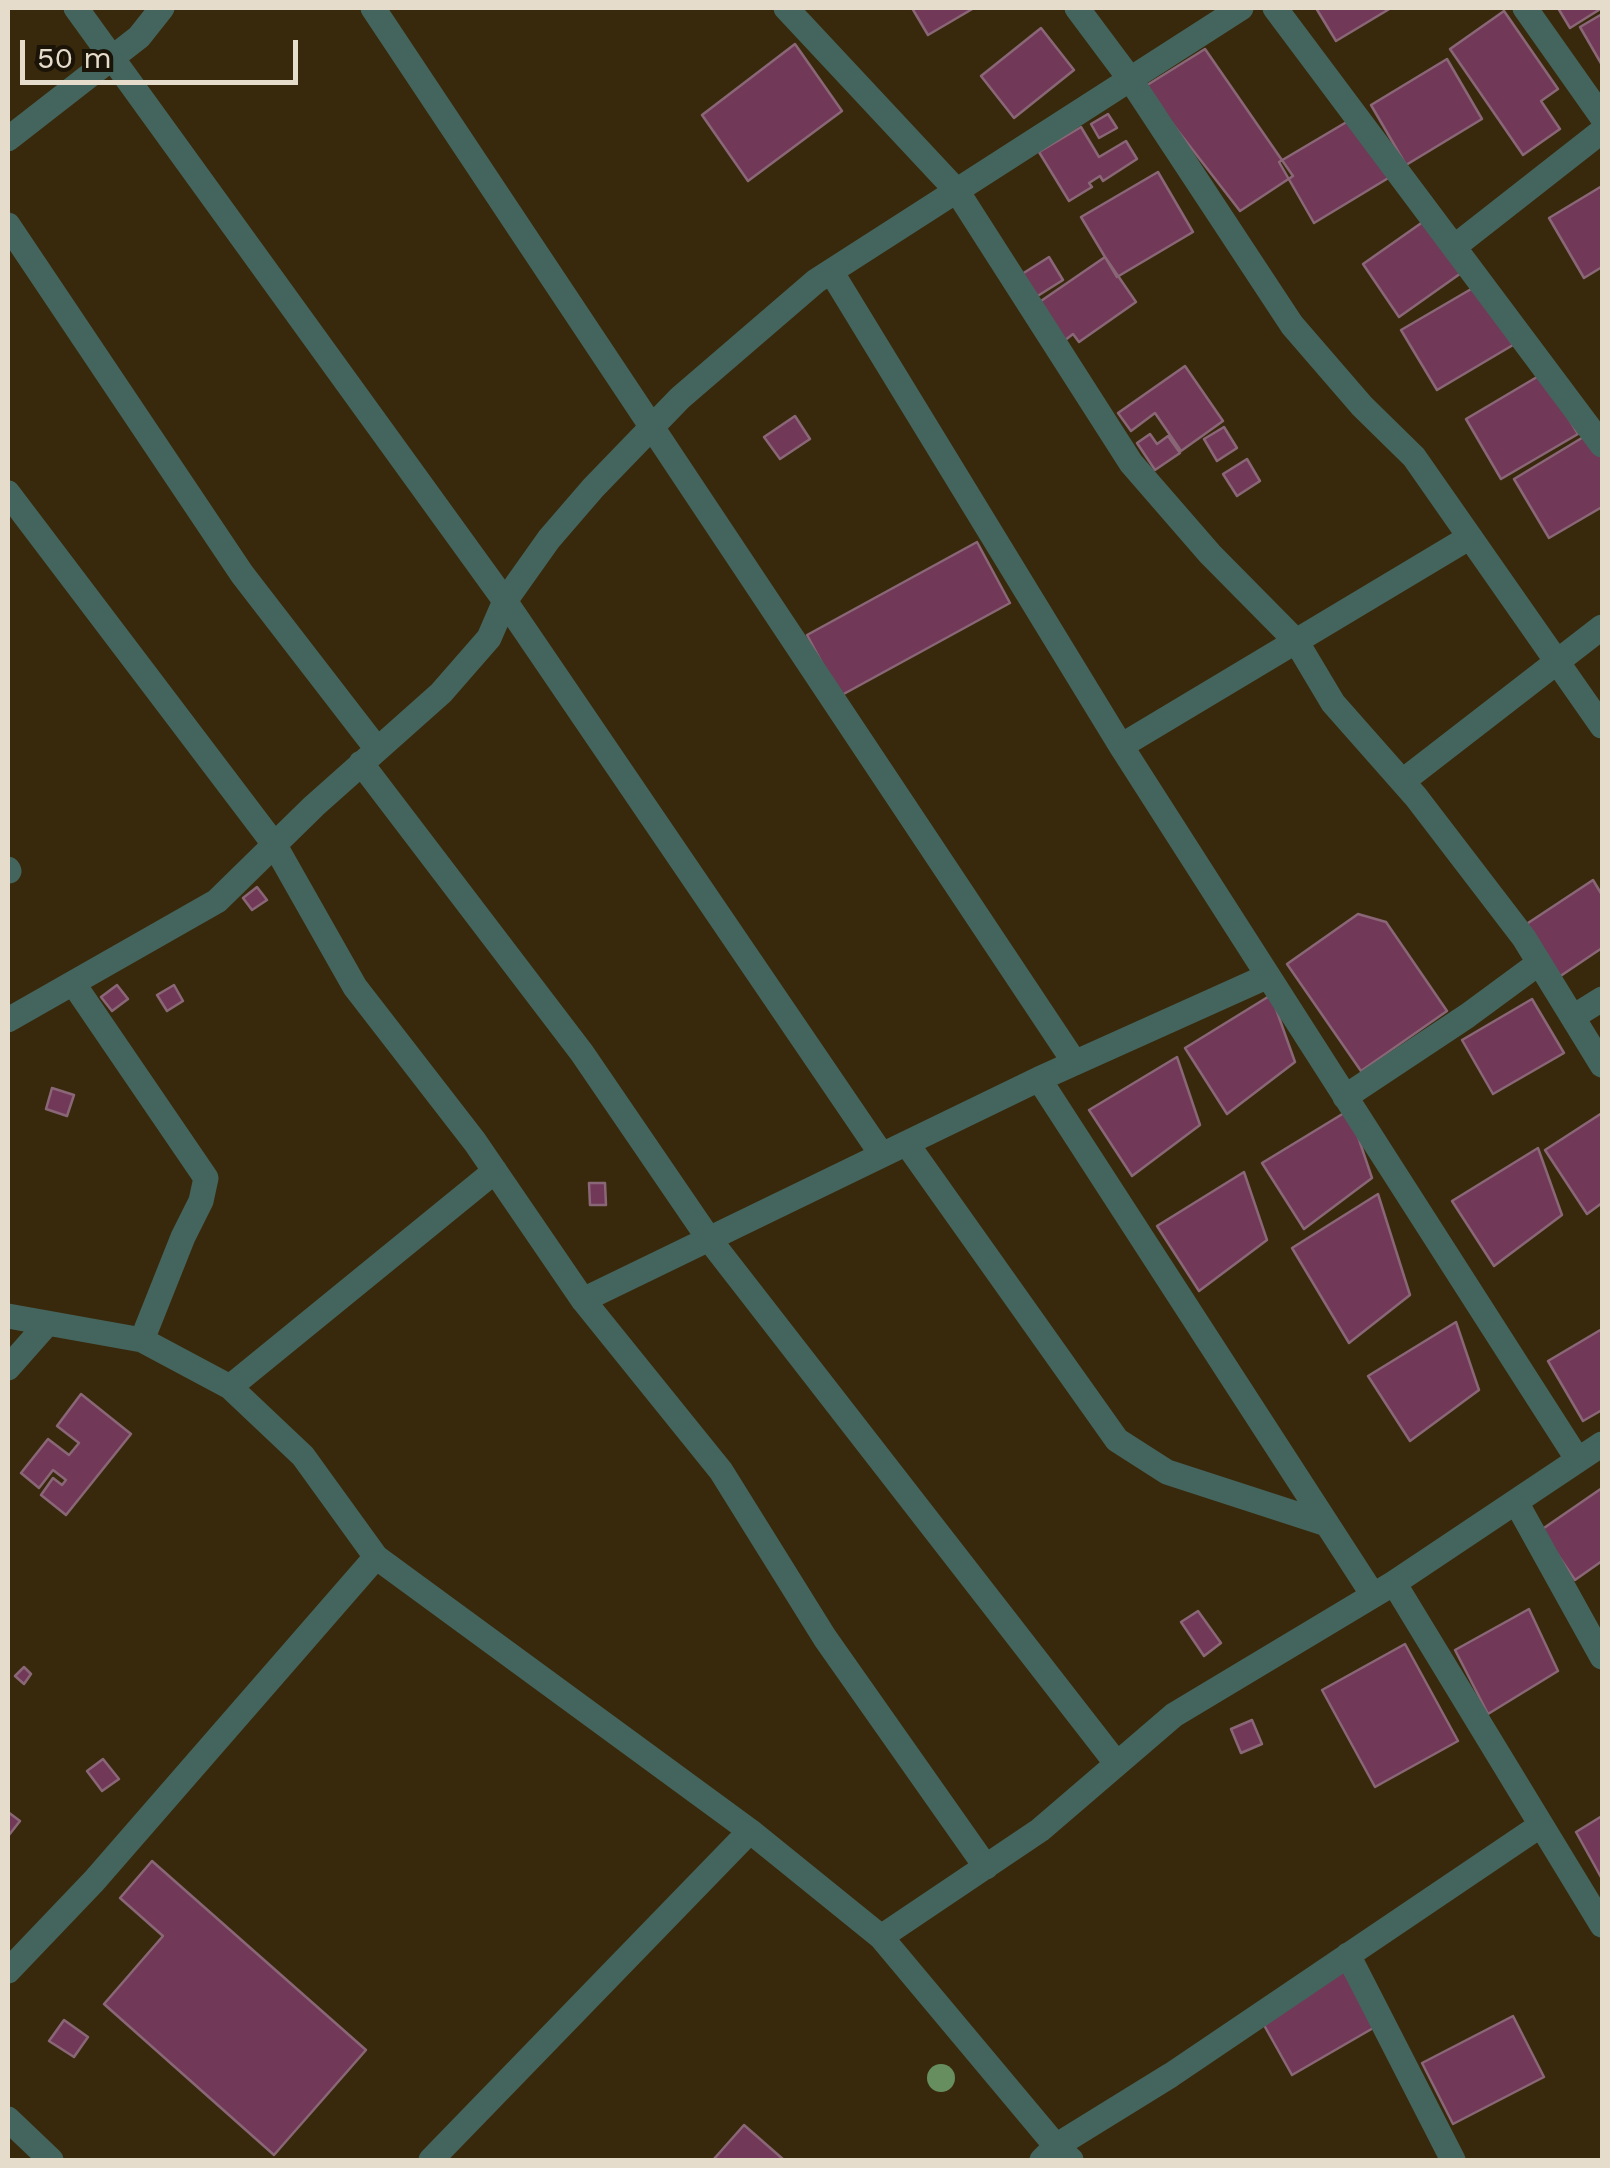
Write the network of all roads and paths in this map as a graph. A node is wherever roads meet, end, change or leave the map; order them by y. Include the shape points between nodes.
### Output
1 (76, 8) edge
2 (162, 8) edge
3 (373, 8) edge
4 (786, 8) edge
5 (1076, 8) edge
6 (1240, 8) edge
7 (1275, 8) edge
8 (1525, 8) edge
9 (114, 57) junction
10 (1130, 79) junction
11 (1602, 117) edge
12 (1602, 131) edge
13 (8, 139) edge
14 (958, 191) junction
15 (8, 226) edge
16 (1454, 247) junction
17 (832, 273) junction
18 (652, 427) junction
19 (1602, 445) edge
20 (8, 492) edge
21 (1470, 536) junction
22 (504, 601) junction
23 (1602, 626) edge
24 (1296, 641) junction
25 (1556, 661) junction
26 (1602, 726) edge
27 (1121, 746) junction
28 (369, 756) junction
29 (1403, 782) junction
30 (274, 844) junction
31 (1539, 962) junction
32 (1268, 976) junction
33 (73, 982) junction
34 (1602, 998) edge
35 (1574, 1017) junction
36 (8, 1020) edge
37 (1075, 1063) junction
38 (1602, 1065) edge
39 (1039, 1079) junction
40 (1346, 1097) junction
41 (906, 1144) junction
42 (882, 1155) junction
43 (495, 1171) junction
44 (709, 1239) junction
45 (583, 1300) junction
46 (8, 1316) edge
47 (46, 1325) junction
48 (142, 1340) junction
49 (8, 1368) edge
50 (230, 1387) junction
51 (1602, 1444) edge
52 (1578, 1460) junction
53 (1516, 1502) junction
54 (1327, 1524) junction
55 (376, 1557) junction
56 (1383, 1589) junction
57 (1602, 1657) edge
58 (1117, 1764) junction
59 (1541, 1825) junction
60 (750, 1831) junction
61 (986, 1867) junction
62 (1602, 1926) edge
63 (881, 1937) junction
64 (1348, 1955) junction
65 (8, 1971) edge
66 (8, 2118) edge
67 (1056, 2156) edge
68 (51, 2160) edge
69 (431, 2160) edge
70 (1453, 2160) edge

1 - 9 street
2 - 9 street
3 - 18 street
4 - 14 street
5 - 10 street
6 - 10 street
7 - 16 street
8 - 11 street
9 - 13 street
9 - 22 street
10 - 14 street
10 - 21 street via 1292,325 1414,457
12 - 16 street
14 - 17 street
14 - 24 street via 1130,462
15 - 28 street
16 - 19 street
17 - 18 street via 816,280
17 - 27 street
18 - 22 street via 549,540
18 - 37 street
20 - 30 street
21 - 24 street
21 - 25 street
22 - 28 street via 489,638 441,693
22 - 42 street
23 - 25 street
24 - 27 street
24 - 29 street via 1333,703
25 - 26 street
25 - 29 street
27 - 32 street
28 - 30 street
28 - 44 street
29 - 31 street
30 - 33 street via 217,901
30 - 43 street via 355,986
31 - 35 street
31 - 40 street
32 - 37 street
32 - 40 street
33 - 36 street
33 - 48 street via 206,1178
34 - 35 street
35 - 38 street
37 - 39 street
39 - 41 street
39 - 54 street
40 - 52 street
41 - 42 street
41 - 54 street via 1117,1440 1166,1472
42 - 44 street
43 - 45 street
43 - 50 street
44 - 45 street
44 - 58 street
45 - 61 street via 721,1470 825,1638
46 - 47 street
47 - 48 street
47 - 49 street
48 - 50 street
50 - 55 street via 303,1456
51 - 52 street
52 - 53 street
53 - 56 street
53 - 57 street
54 - 56 street
55 - 60 street
55 - 65 street
56 - 58 street via 1174,1715
56 - 59 street
58 - 61 street
59 - 62 street
59 - 64 street
60 - 63 street
60 - 69 street
61 - 63 street
63 - 67 street
64 - 67 street
64 - 70 street
66 - 68 street

